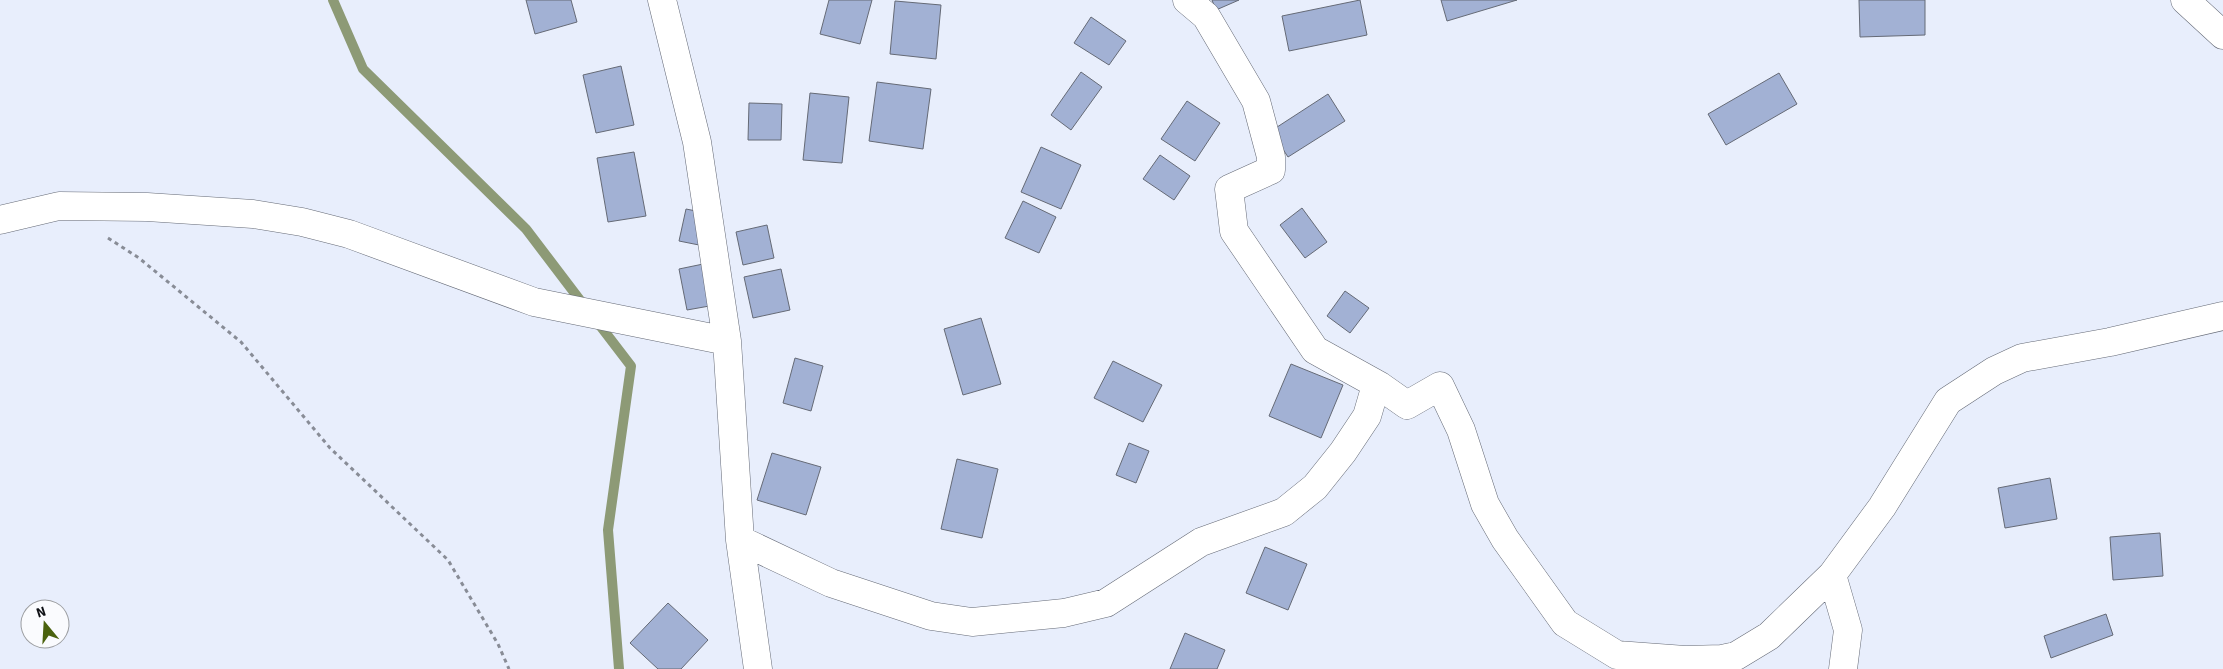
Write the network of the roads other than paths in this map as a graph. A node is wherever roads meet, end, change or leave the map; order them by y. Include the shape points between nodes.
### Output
1 (662, 0) edge
2 (1187, 0) edge
3 (2185, 0) edge
4 (2223, 35) edge
5 (0, 220) edge
6 (2223, 316) edge
7 (727, 341) junction
8 (1380, 386) junction
9 (740, 540) junction
10 (1832, 575) junction
11 (758, 669) edge
12 (1843, 669) edge

1 - 7 street via 697,142
2 - 8 street via 1206,16 1256,101 1271,157 1271,170 1229,189 1234,231 1315,350
3 - 4 street
5 - 7 street via 59,206 147,207 253,214 349,234 534,302
6 - 10 street via 2022,358 1994,371 1948,401 1882,506
7 - 9 street
8 - 9 street via 1374,392 1367,416 1342,452 1315,487 1284,512 1201,542 1106,603 1064,613 972,622 931,616 830,583
8 - 10 street via 1407,405 1440,386 1461,430 1485,504 1505,539 1565,623 1617,655 1685,660 1736,656 1769,636
9 - 11 street
10 - 12 street via 1848,630

